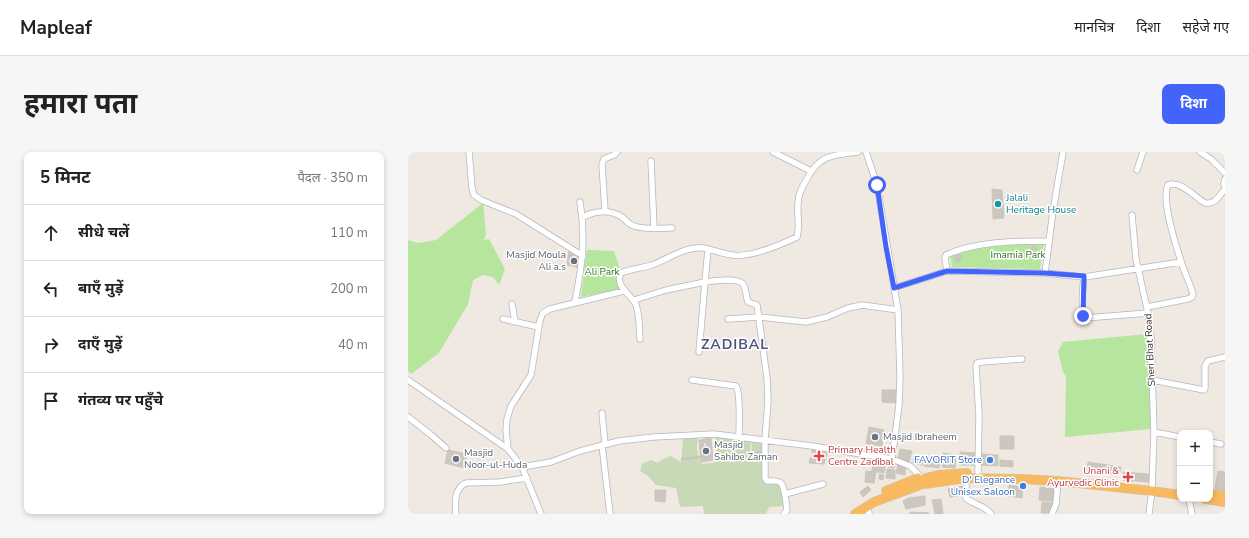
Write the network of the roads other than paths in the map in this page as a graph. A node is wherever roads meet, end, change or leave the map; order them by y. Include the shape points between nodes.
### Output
1 (469, 152) edge
2 (618, 152) edge
3 (773, 152) edge
4 (858, 152) edge
5 (866, 152) edge
6 (1063, 152) edge
7 (1143, 152) edge
8 (1200, 152) edge
9 (834, 154) edge
10 (651, 161) dead end
11 (1137, 170) dead end
12 (811, 171) junction
13 (1225, 173) edge
14 (1225, 179) edge
15 (1225, 189) edge
16 (580, 202) dead end
17 (605, 211) junction
18 (1132, 215) dead end
19 (583, 217) junction
20 (654, 228) junction
21 (672, 228) dead end
22 (1049, 241) junction
23 (708, 249) junction
24 (583, 256) junction
25 (1181, 262) junction
26 (1138, 269) junction
27 (947, 271) junction
28 (1045, 273) junction
29 (1084, 276) junction
30 (705, 282) junction
31 (894, 288) junction
32 (624, 291) junction
33 (634, 300) junction
34 (575, 302) junction
35 (512, 304) dead end
36 (898, 310) junction
37 (1148, 310) junction
38 (759, 317) junction
39 (503, 319) dead end
40 (728, 319) dead end
41 (515, 322) junction
42 (539, 327) junction
43 (640, 338) dead end
44 (699, 352) dead end
45 (1225, 357) edge
46 (1022, 359) dead end
47 (408, 380) edge
48 (692, 380) dead end
49 (1152, 380) junction
50 (602, 413) dead end
51 (408, 417) edge
52 (1154, 432) junction
53 (1177, 436) edge
54 (739, 437) junction
55 (765, 440) junction
56 (1213, 443) edge
57 (1221, 444) dead end
58 (604, 445) junction
59 (446, 448) dead end
60 (508, 449) junction
61 (892, 460) junction
62 (522, 467) junction
63 (978, 472) junction
64 (527, 478) junction
65 (966, 478) junction
66 (922, 480) junction
67 (1058, 481) junction
68 (823, 484) dead end
69 (1152, 489) junction
70 (1177, 490) edge
71 (785, 494) junction
72 (1177, 494) edge
73 (1213, 494) edge
74 (1225, 496) edge
75 (1213, 500) edge
76 (1190, 502) edge
77 (1225, 502) edge
78 (870, 507) edge
79 (456, 514) edge
80 (541, 514) edge
81 (610, 514) edge
82 (784, 514) edge
83 (855, 514) edge
84 (991, 514) edge
85 (1052, 514) edge
86 (1149, 514) edge
87 (1192, 514) edge

1 - 24 street via 474,195 516,214
2 - 17 street via 604,159 602,164
3 - 12 street
4 - 9 street
5 - 31 street via 877,185
6 - 22 street
7 - 11 street
8 - 13 street
9 - 12 street via 820,161
10 - 20 street
12 - 23 street via 799,194 798,237 758,252 733,256
14 - 15 street
15 - 25 street via 1216,200 1208,204 1178,185 1168,185 1165,197
16 - 19 street
17 - 19 street
17 - 20 street via 621,216 632,226
18 - 26 street, Sheri Bhat Road
19 - 24 street
20 - 21 street
22 - 27 street via 1017,241 974,246 946,255
22 - 28 street
23 - 30 street
23 - 32 street via 691,248 650,266 621,273 619,278
24 - 34 street
25 - 26 street
25 - 37 street via 1192,290 1192,297
26 - 29 street
26 - 37 street, Sheri Bhat Road
27 - 28 street
27 - 31 street
28 - 29 street
29 - 37 street via 1085,318
30 - 33 street
30 - 38 street via 740,282 744,285 748,302 757,305
30 - 44 street
31 - 36 street
32 - 33 street
32 - 34 street
33 - 43 street via 639,315
34 - 42 street via 543,313
35 - 41 street
36 - 38 street via 862,305 806,322
36 - 61 street via 900,384
37 - 49 street, Sheri Bhat Road
38 - 40 street
38 - 55 street via 767,378
39 - 41 street
41 - 42 street
42 - 60 street via 531,375 511,406 507,418
45 - 49 street via 1206,362 1204,390
46 - 63 street via 977,363
47 - 60 street
48 - 54 street via 736,386
49 - 52 street, Sheri Bhat Road
50 - 58 street
51 - 59 street
52 - 53 street
52 - 69 street, Sheri Bhat Road
54 - 55 street
54 - 58 street via 714,434 684,435 619,441
55 - 61 street via 843,450
55 - 71 street via 765,478 767,481 780,482
56 - 57 street
58 - 62 street via 551,462
58 - 81 street
60 - 62 street
61 - 66 street via 910,466
62 - 64 street
63 - 66 highway via 948,474
63 - 69 highway via 1059,476
64 - 79 street via 462,484 455,500
64 - 80 street
65 - 66 highway
65 - 67 highway
65 - 84 street via 966,498 986,508
66 - 78 highway
67 - 69 highway
67 - 85 street via 1056,504
68 - 71 street
69 - 70 highway
69 - 72 highway
69 - 86 street, Sheri Bhat Road
71 - 82 street via 787,510
73 - 74 highway
75 - 77 highway
76 - 87 street
78 - 83 highway

